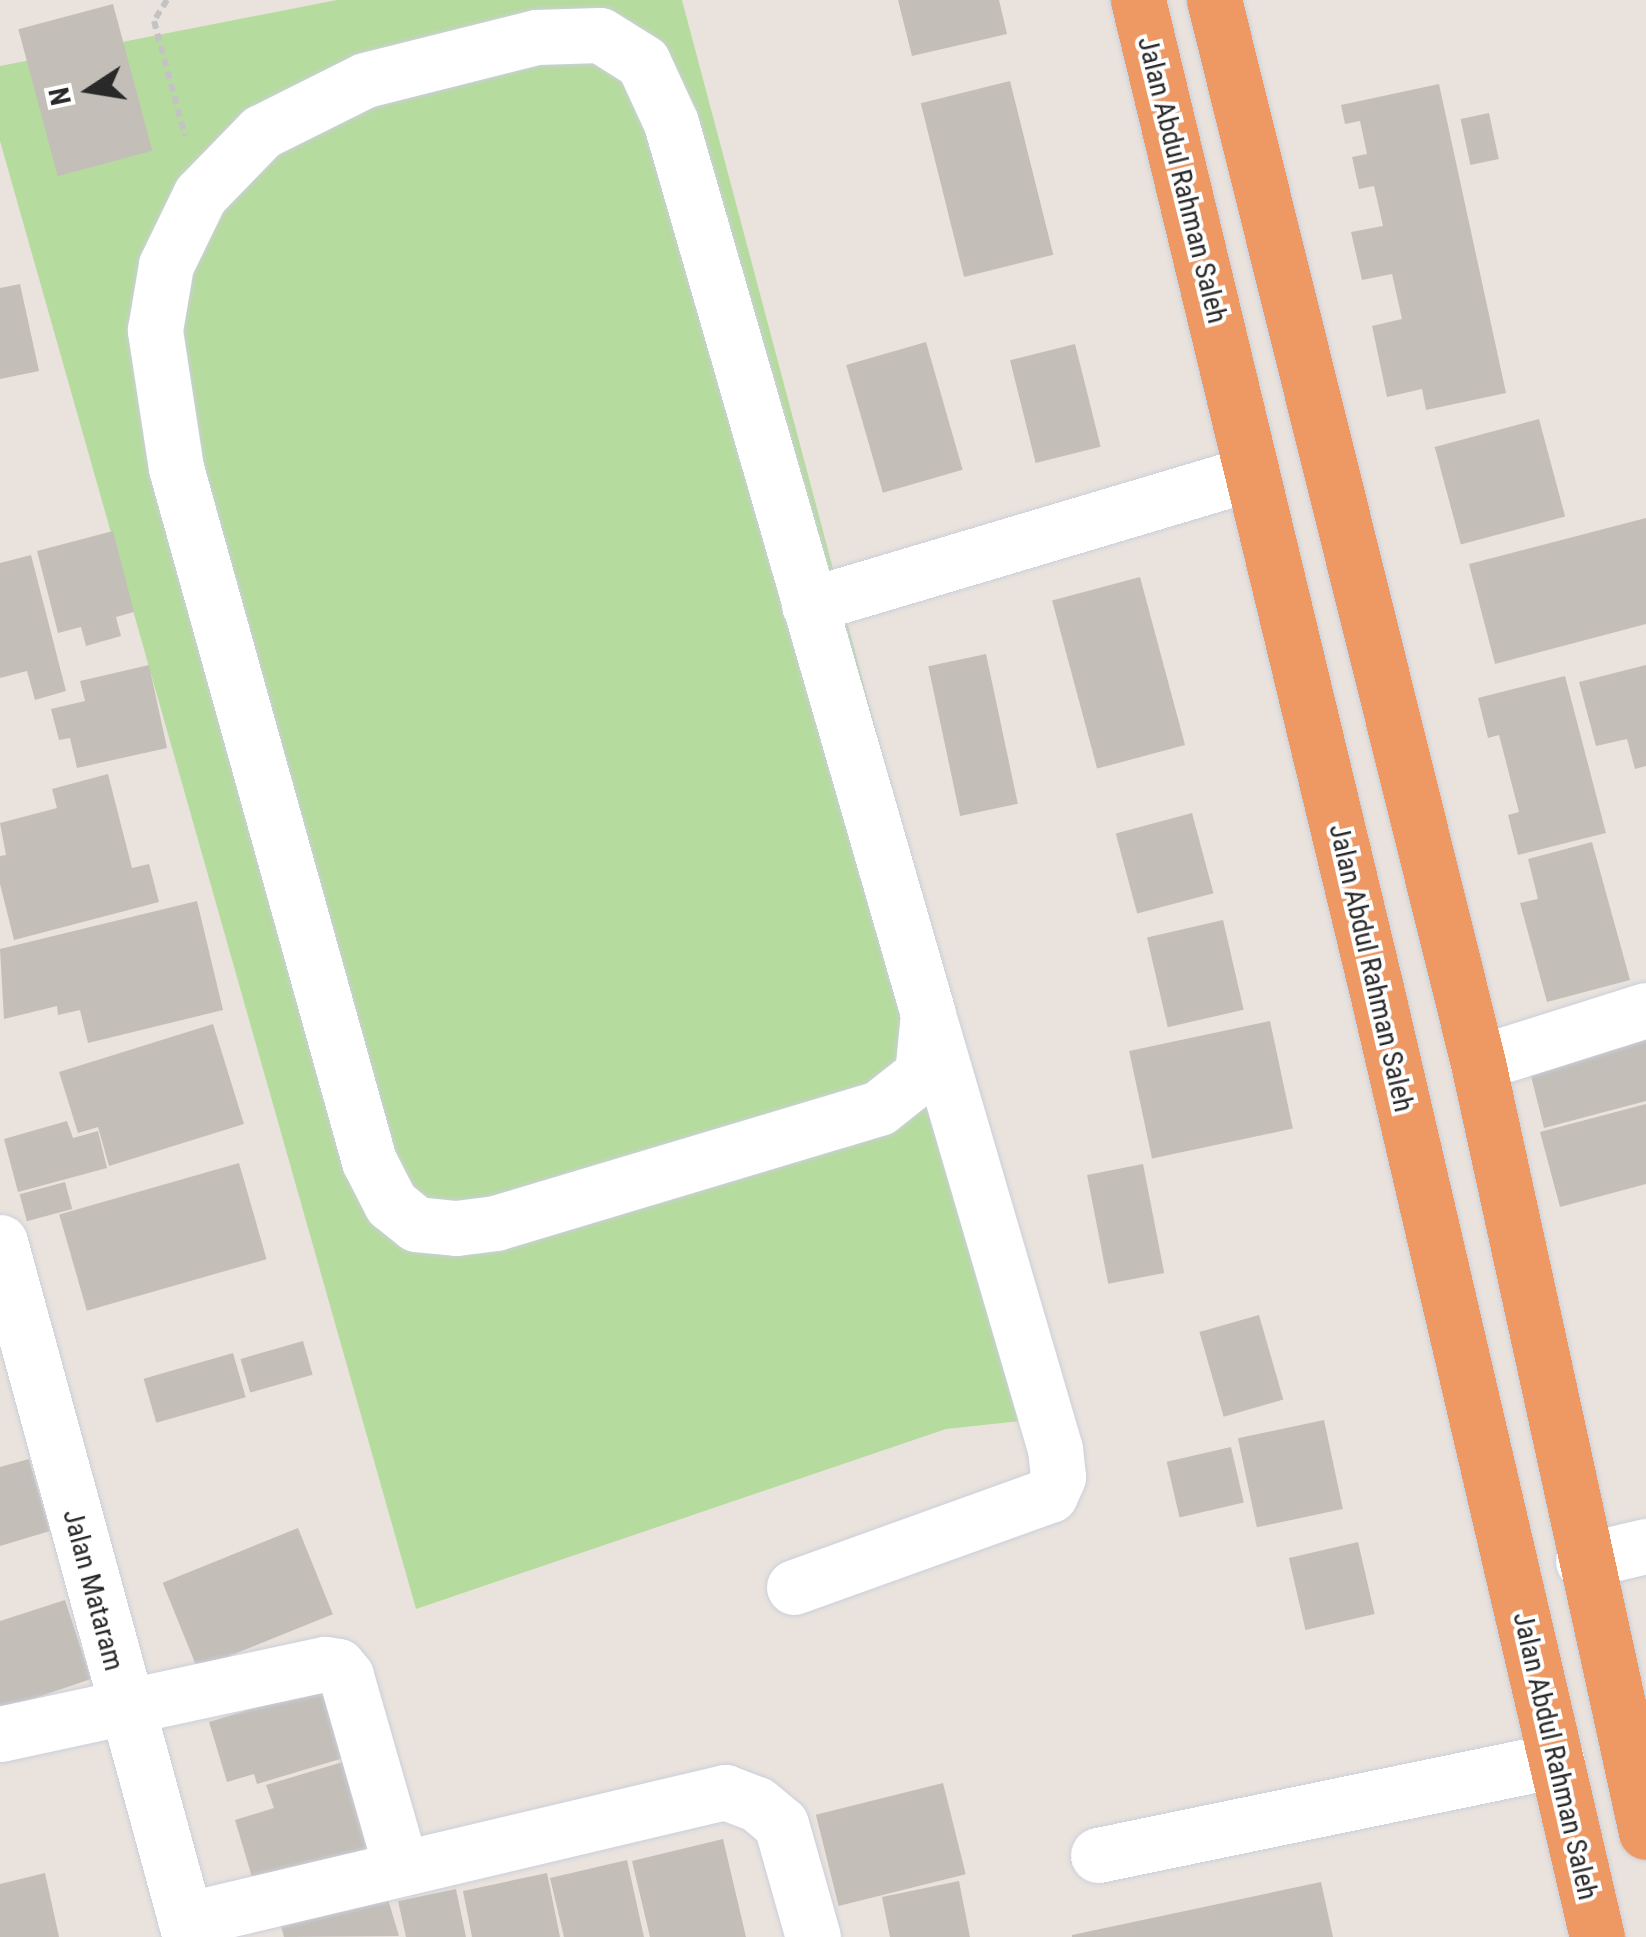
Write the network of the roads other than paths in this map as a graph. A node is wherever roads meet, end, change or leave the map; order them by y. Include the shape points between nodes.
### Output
1 (1138, 0) edge
2 (1214, 0) edge
3 (1252, 473) junction
4 (810, 604) junction
5 (1452, 964) junction
6 (1376, 988) junction
7 (1646, 1010) edge
8 (928, 1014) junction
9 (1478, 1063) junction
10 (0, 1242) edge
11 (1646, 1546) edge
12 (1584, 1561) junction
13 (794, 1587) dead end
14 (124, 1708) junction
15 (0, 1734) edge
16 (1556, 1760) junction
17 (1646, 1832) edge
18 (1098, 1855) dead end
19 (401, 1868) junction
20 (187, 1928) edge
21 (812, 1937) edge
22 (1598, 1937) edge

1 - 3 highway, Jalan Abdul Rahman Saleh
2 - 5 highway
3 - 4 street
3 - 6 highway, Jalan Abdul Rahman Saleh
4 - 8 street
4 - 8 street via 671,123 643,62 600,35 536,36 365,80 261,132 200,195 166,265 155,330 176,468 369,1161 391,1204 416,1224 496,1223 879,1108 922,1074
5 - 6 highway
5 - 9 highway
6 - 16 highway, Jalan Abdul Rahman Saleh
7 - 9 street
8 - 13 street via 1056,1448 1058,1477 1050,1495
9 - 12 highway
10 - 14 street, Jalan Mataram
11 - 12 street
12 - 17 highway
14 - 15 street
14 - 19 street via 338,1666
14 - 20 street, Jalan Mataram
16 - 18 street
16 - 22 highway, Jalan Abdul Rahman Saleh
19 - 20 street
19 - 21 street via 725,1792 757,1804 780,1824

